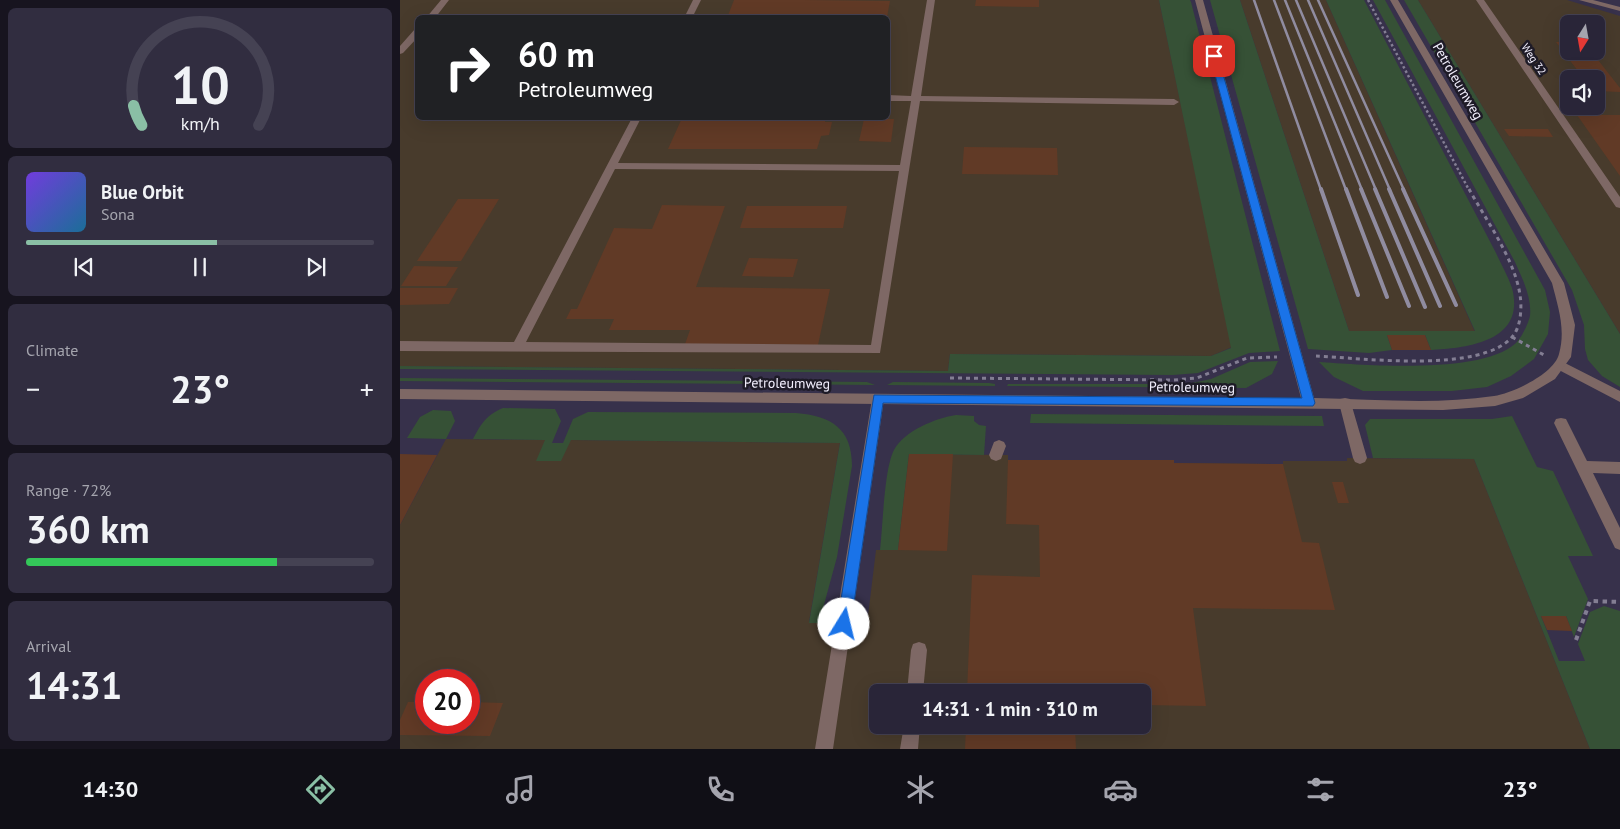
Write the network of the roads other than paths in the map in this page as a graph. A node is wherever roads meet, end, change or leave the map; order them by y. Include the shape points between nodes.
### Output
1 (445, 0) edge
2 (697, 0) edge
3 (931, 0) edge
4 (1199, 0) edge
5 (1394, 0) edge
6 (1480, 0) edge
7 (1583, 0) edge
8 (1620, 9) edge
9 (432, 15) edge
10 (690, 15) edge
11 (415, 34) edge
12 (400, 51) edge
13 (890, 98) edge
14 (914, 99) junction
15 (1174, 102) dead end
16 (635, 120) edge
17 (612, 166) junction
18 (904, 168) junction
19 (1620, 204) edge
20 (400, 346) edge
21 (518, 347) junction
22 (1561, 366) junction
23 (400, 394) edge
24 (1620, 397) edge
25 (878, 399) junction
26 (1309, 403) junction
27 (1345, 403) junction
28 (1561, 423) dead end
29 (1360, 458) dead end
30 (1583, 467) junction
31 (1620, 468) edge
32 (1620, 543) edge
33 (919, 650) dead end
34 (916, 684) edge
35 (911, 734) edge
36 (824, 749) edge
37 (909, 749) edge

1 - 9 street
2 - 10 street
3 - 14 street
4 - 26 street
5 - 22 street, Petroleumweg via 1558,283 1569,325
6 - 19 street, Weg 32
7 - 8 street
11 - 12 street
13 - 14 street
14 - 15 street
14 - 18 street
16 - 17 street
17 - 18 street
17 - 21 street
18 - 21 street via 876,350
20 - 21 street
22 - 24 street
22 - 27 street, Petroleumweg via 1538,385 1495,401 1442,405
23 - 25 street, Petroleumweg
25 - 26 street, Petroleumweg
25 - 36 street
26 - 27 street, Petroleumweg
27 - 29 street
28 - 30 street
30 - 31 street
30 - 32 street
33 - 34 street
35 - 37 street

